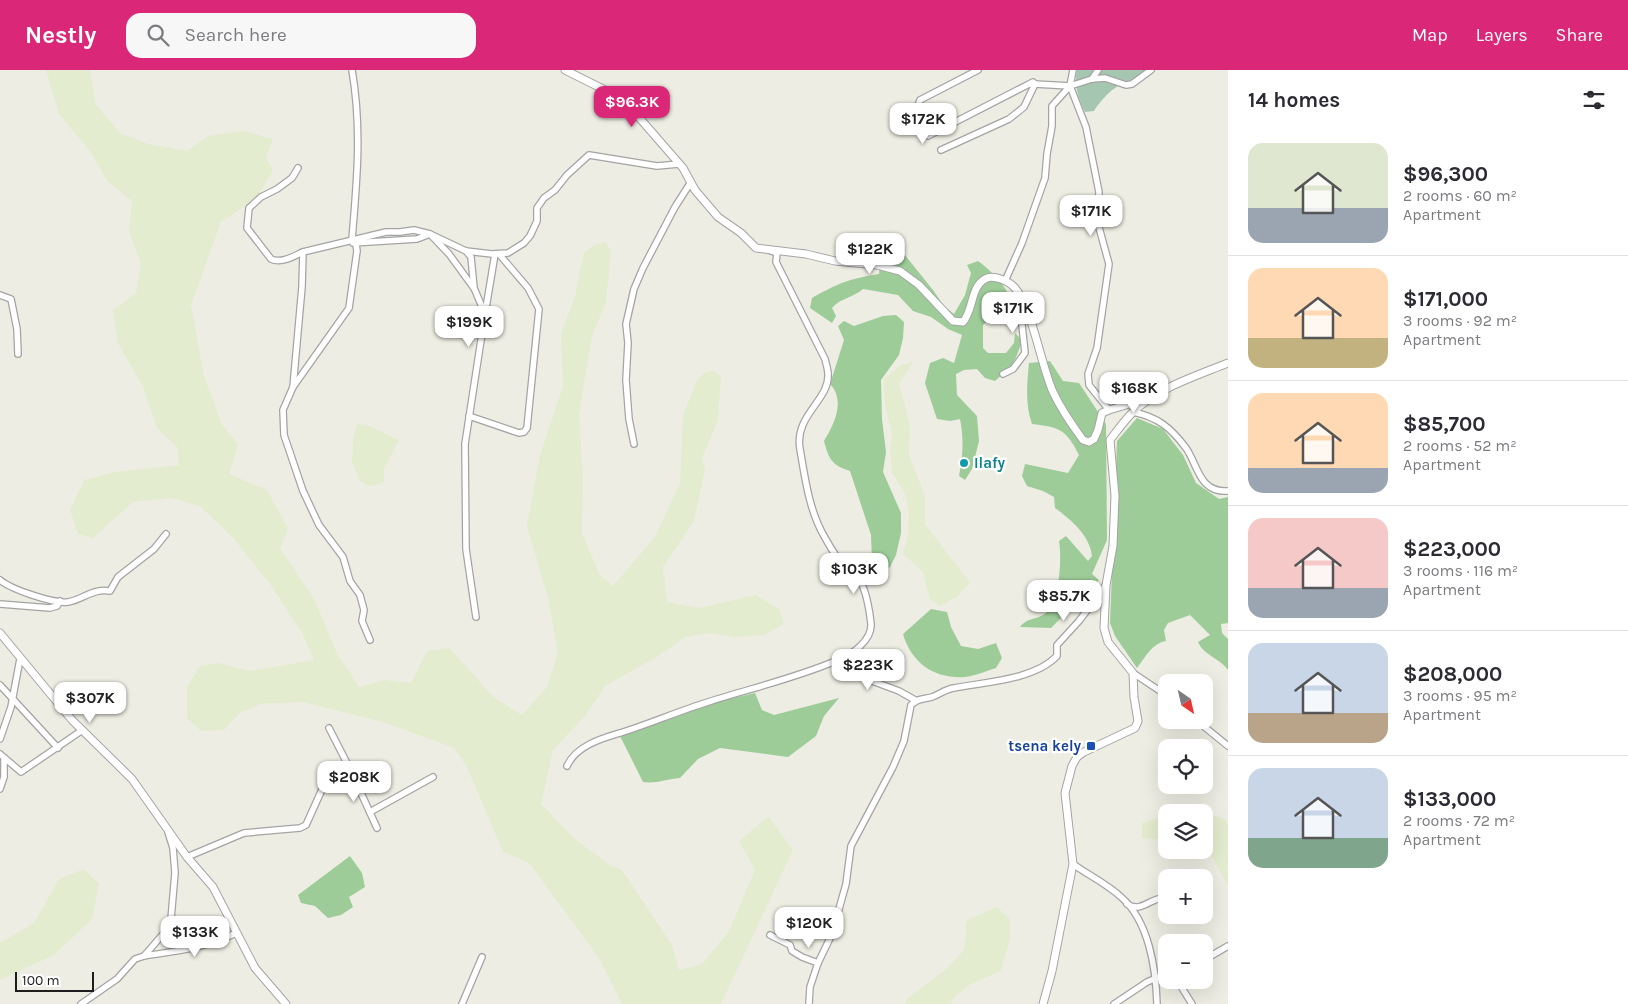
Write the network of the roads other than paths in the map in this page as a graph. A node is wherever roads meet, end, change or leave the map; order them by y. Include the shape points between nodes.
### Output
1 (352, 70) edge
2 (565, 70) edge
3 (978, 70) edge
4 (1073, 70) edge
5 (1098, 70) edge
6 (1151, 70) edge
7 (1092, 79) junction
8 (1036, 84) junction
9 (1070, 86) junction
10 (941, 150) dead end
11 (679, 164) junction
12 (298, 168) dead end
13 (691, 182) junction
14 (430, 234) junction
15 (354, 242) junction
16 (769, 250) junction
17 (466, 251) junction
18 (303, 252) junction
19 (497, 254) junction
20 (1004, 281) junction
21 (474, 288) junction
22 (1019, 294) junction
23 (0, 295) edge
24 (485, 314) junction
25 (18, 354) dead end
26 (1228, 364) edge
27 (1002, 374) dead end
28 (293, 387) junction
29 (1153, 397) junction
30 (1109, 410) junction
31 (1133, 412) junction
32 (468, 416) junction
33 (634, 444) dead end
34 (1228, 491) edge
35 (166, 534) dead end
36 (0, 580) edge
37 (1106, 585) junction
38 (60, 601) junction
39 (0, 604) edge
40 (476, 617) dead end
41 (0, 632) edge
42 (370, 640) dead end
43 (20, 659) junction
44 (839, 660) junction
45 (1132, 673) junction
46 (0, 685) edge
47 (1158, 690) edge
48 (12, 699) junction
49 (915, 700) junction
50 (329, 728) dead end
51 (1207, 729) edge
52 (81, 730) junction
53 (0, 739) edge
54 (1228, 746) edge
55 (58, 748) junction
56 (2, 756) edge
57 (567, 766) dead end
58 (350, 770) junction
59 (433, 777) dead end
60 (0, 789) edge
61 (370, 812) junction
62 (166, 825) junction
63 (377, 828) dead end
64 (188, 857) junction
65 (1073, 864) junction
66 (1158, 899) edge
67 (1126, 902) junction
68 (236, 933) junction
69 (770, 935) dead end
70 (1228, 946) edge
71 (1213, 955) edge
72 (144, 956) junction
73 (482, 957) dead end
74 (818, 962) junction
75 (1156, 978) junction
76 (1183, 989) edge
77 (81, 1004) edge
78 (286, 1004) edge
79 (462, 1004) edge
80 (808, 1004) edge
81 (1043, 1004) edge
82 (1114, 1004) edge
83 (1157, 1004) edge
84 (1192, 1004) edge

1 - 15 street via 358,103 359,149
2 - 11 street via 622,99
3 - 8 street via 920,100 916,121 928,136 1033,82
4 - 9 street
5 - 7 street
6 - 7 street via 1126,86 1105,78
7 - 9 street
8 - 9 street
8 - 10 street via 1024,107 1008,119
9 - 20 street via 1052,106 1045,178 1022,243
9 - 30 street via 1086,127 1099,192 1097,220 1109,264 1097,348 1088,374 1089,385
11 - 13 street
11 - 19 street via 657,166 589,155 544,198 537,208 537,221 524,243
12 - 18 street via 292,178 249,208 247,228 275,261
13 - 16 street via 718,217 756,248
13 - 33 street via 643,268 634,289 626,324 626,380
14 - 15 street via 417,239
14 - 15 street via 414,230 386,232
14 - 17 street
14 - 21 street
15 - 18 street
15 - 28 street via 357,251 349,308
16 - 20 street via 900,271 919,285 953,321 963,322 970,314 971,300 986,278 995,276
16 - 44 street via 777,253 776,262 825,359 829,375 823,393 804,418 799,440 808,490 823,535 859,580 868,604 871,625 870,635
17 - 19 street
17 - 21 street via 471,257
18 - 28 street
19 - 24 street
19 - 32 street via 528,288 539,309 527,428 519,433
20 - 22 street via 1015,287
21 - 24 street
22 - 27 street via 1025,353 1013,369
22 - 30 street via 1053,392 1083,440 1089,442 1094,439 1102,414
23 - 25 street via 11,299
24 - 32 street
26 - 29 street
28 - 42 street via 283,410 284,435 303,491 319,525 343,557 350,581 360,595 364,610 362,621
29 - 30 street
29 - 31 street
31 - 34 street via 1151,415 1167,426 1187,449 1200,479 1220,491
31 - 37 street via 1110,440 1115,496 1113,546
32 - 40 street via 465,444 466,550
35 - 38 street via 144,558 118,577 110,591 103,590 68,602
36 - 38 street via 17,589
37 - 45 street via 1104,628 1108,642
37 - 49 street via 1057,645 1057,656 1050,664 1000,680 952,688 933,697
38 - 39 street via 50,608
41 - 43 street
43 - 48 street
43 - 52 street
44 - 49 street via 848,672
44 - 57 street via 612,735 584,747
45 - 47 street
45 - 65 street via 1136,725 1077,757 1069,773 1065,793
46 - 48 street
48 - 53 street
48 - 55 street
49 - 74 street via 911,704 904,741 851,846 845,891 832,934
50 - 58 street
51 - 54 street
52 - 55 street
52 - 62 street via 132,779
55 - 56 street via 21,772
56 - 60 street via 4,777
58 - 61 street
58 - 64 street via 324,785 306,825 244,834
59 - 61 street
61 - 63 street
62 - 64 street
62 - 72 street via 175,873 171,918 164,933
64 - 68 street via 213,888
65 - 67 street
65 - 81 street
66 - 67 street via 1140,908
67 - 75 street via 1147,937
68 - 72 street via 217,943
68 - 78 street via 256,968
69 - 74 street via 790,945 792,951 802,957
70 - 71 street
72 - 77 street
73 - 79 street
74 - 80 street
75 - 82 street
75 - 83 street
76 - 84 street

